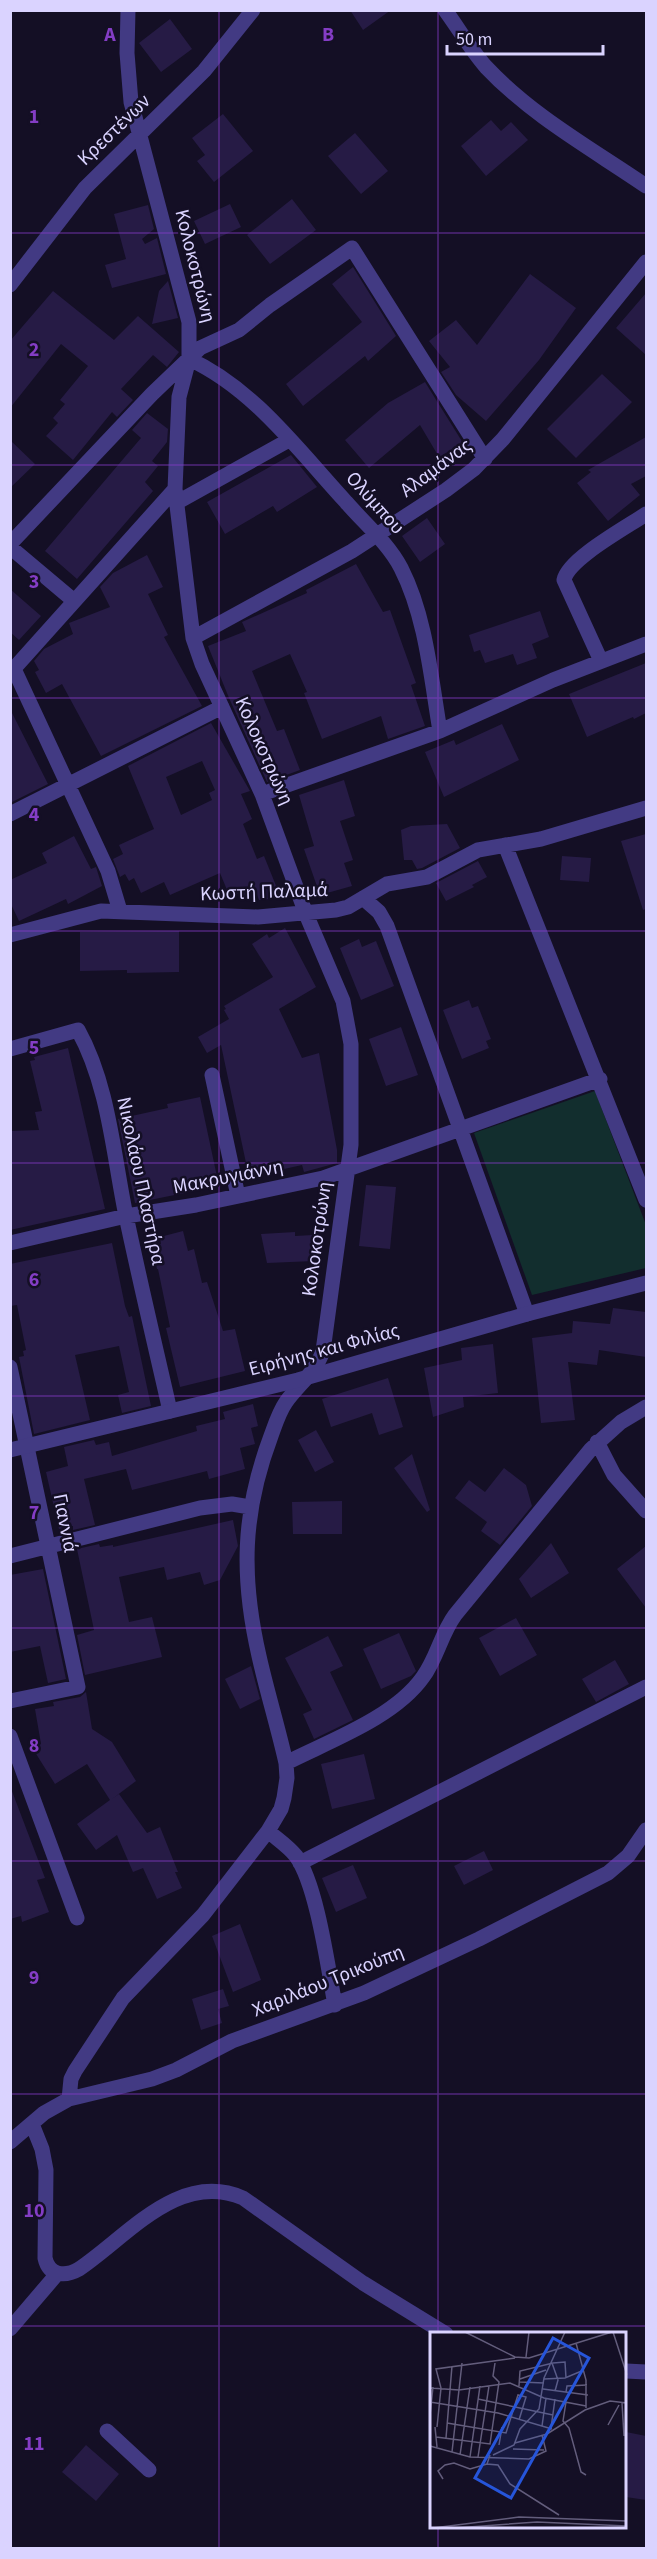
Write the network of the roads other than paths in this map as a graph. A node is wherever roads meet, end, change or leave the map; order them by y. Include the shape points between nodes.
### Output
1 (128, 10) edge
2 (253, 10) edge
3 (445, 10) edge
4 (138, 135) junction
5 (646, 186) edge
6 (646, 262) edge
7 (10, 285) edge
8 (189, 359) junction
9 (289, 440) junction
10 (485, 459) junction
11 (175, 496) junction
12 (646, 514) edge
13 (376, 536) junction
14 (10, 546) edge
15 (73, 600) junction
16 (193, 638) junction
17 (646, 644) edge
18 (601, 661) junction
19 (12, 671) edge
20 (222, 706) junction
21 (440, 731) junction
22 (68, 785) junction
23 (262, 794) junction
24 (646, 808) edge
25 (10, 814) edge
26 (505, 845) junction
27 (363, 898) junction
28 (120, 911) junction
29 (306, 914) junction
30 (10, 935) edge
31 (10, 1049) edge
32 (212, 1075) dead end
33 (600, 1079) junction
34 (461, 1129) junction
35 (348, 1171) junction
36 (238, 1196) junction
37 (646, 1200) edge
38 (126, 1216) junction
39 (10, 1243) edge
40 (646, 1283) edge
41 (527, 1314) junction
42 (10, 1367) edge
43 (309, 1377) junction
44 (646, 1407) edge
45 (170, 1411) junction
46 (597, 1442) junction
47 (29, 1446) junction
48 (10, 1450) edge
49 (250, 1507) junction
50 (646, 1511) edge
51 (48, 1547) junction
52 (10, 1556) edge
53 (646, 1687) edge
54 (10, 1701) edge
55 (10, 1736) edge
56 (286, 1763) junction
57 (646, 1830) edge
58 (268, 1831) junction
59 (300, 1863) junction
60 (77, 1918) dead end
61 (335, 2005) junction
62 (69, 2099) junction
63 (32, 2124) junction
64 (10, 2142) edge
65 (57, 2274) junction
66 (10, 2329) edge
67 (443, 2332) edge
68 (627, 2371) edge
69 (646, 2372) edge
70 (107, 2431) dead end
71 (149, 2470) dead end

1 - 4 street, Κολοκοτρώνη via 128,77
2 - 4 street, Κρεστένων via 204,70
3 - 5 street via 476,55 507,87 555,125
4 - 7 street, Κρεστένων via 85,188
4 - 8 street, Κολοκοτρώνη via 184,299 191,339
6 - 10 street, Αλαμάνας
8 - 9 street, Ολύμπου via 229,382
8 - 10 street via 207,344 239,330 352,248
8 - 11 street, Κολοκοτρώνη via 179,397
8 - 14 street
9 - 11 street
9 - 13 street, Ολύμπου
10 - 13 street, Αλαμάνας
11 - 15 street
11 - 16 street, Κολοκοτρώνη
12 - 18 street via 576,561 565,574 564,580
13 - 16 street, Αλαμάνας
13 - 21 street, Ολύμπου via 400,568 414,603
14 - 15 street
15 - 19 street
16 - 20 street, Κολοκοτρώνη
17 - 18 street
18 - 21 street
19 - 22 street
20 - 22 street
20 - 23 street, Κολοκοτρώνη
21 - 23 street
22 - 25 street
22 - 28 street via 108,871
23 - 29 street, Κολοκοτρώνη
24 - 26 street, Κωστή Παλαμά via 541,839
26 - 27 street, Κωστή Παλαμά via 478,850 428,877 387,884
26 - 33 street
27 - 29 street, Κωστή Παλαμά via 341,909
27 - 34 street via 379,912 387,926
28 - 29 street, Κωστή Παλαμά via 229,916
28 - 30 street, Κωστή Παλαμά via 90,913
29 - 35 street, Κολοκοτρώνη via 343,1001 350,1028 353,1104
31 - 38 street, Νικολάου Πλαστήρα via 78,1030 99,1081
32 - 36 street
33 - 34 street, Μακρυγιάννη
33 - 37 street
34 - 35 street, Μακρυγιάννη
34 - 41 street
35 - 36 street, Μακρυγιάννη
35 - 43 street, Κολοκοτρώνη via 323,1351
36 - 38 street, Μακρυγιάννη
38 - 39 street, Μακρυγιάννη
38 - 45 street, Νικολάου Πλαστήρα
40 - 41 street, Ειρήνης και Φιλίας
41 - 43 street, Ειρήνης και Φιλίας
42 - 47 street, Γιαννιά
43 - 45 street, Ειρήνης και Φιλίας
43 - 49 street, Κολοκοτρώνη via 276,1421
44 - 46 street
45 - 47 street, Ειρήνης και Φιλίας
46 - 50 street via 614,1475
46 - 56 street via 455,1615 416,1686 381,1714
47 - 48 street, Ειρήνης και Φιλίας
47 - 51 street, Γιαννιά
49 - 51 street via 232,1504 200,1508
49 - 56 street, Κολοκοτρώνη via 246,1558 251,1615
51 - 52 street
51 - 54 street, Γιαννιά via 78,1687
53 - 59 street
55 - 60 street
56 - 58 street, Κολοκοτρώνη via 284,1798
57 - 61 street, Χαριλάου Τρικούπη via 620,1864 597,1880
58 - 59 street
58 - 62 street, Κολοκοτρώνη via 198,1921 110,2015 71,2079
59 - 61 street via 316,1915
61 - 62 street, Χαριλάου Τρικούπη via 232,2041 152,2079
62 - 63 street, Χαριλάου Τρικούπη
63 - 64 street, Χαριλάου Τρικούπη
63 - 65 street via 46,2170 45,2258 48,2268
65 - 66 street
65 - 67 street via 79,2269 180,2197 206,2190 225,2192 243,2198 363,2283
68 - 69 street
70 - 71 street

